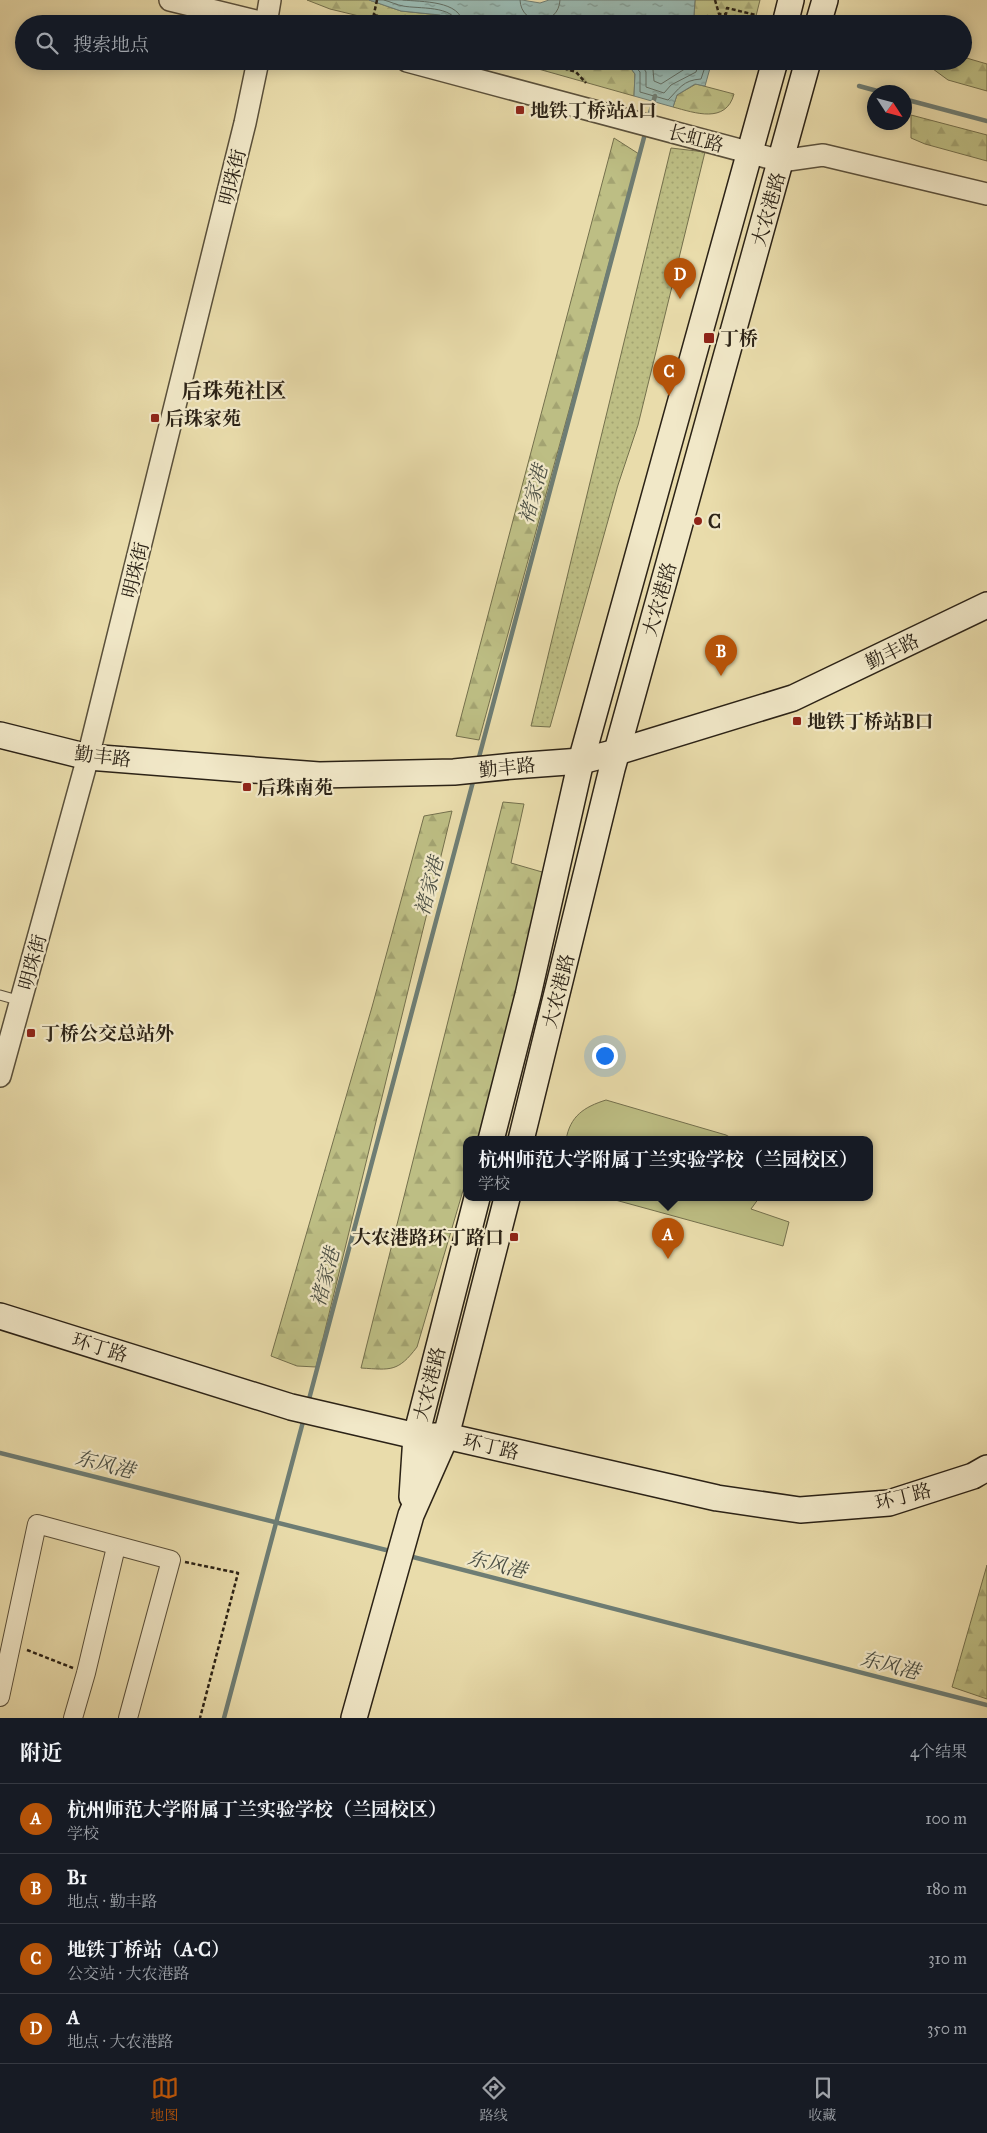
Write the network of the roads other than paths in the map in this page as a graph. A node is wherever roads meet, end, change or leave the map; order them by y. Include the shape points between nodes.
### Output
1 (170, 0) edge
2 (270, 0) edge
3 (791, 0) edge
4 (825, 0) edge
5 (231, 15) edge
6 (268, 15) edge
7 (787, 15) edge
8 (821, 15) edge
9 (256, 70) edge
10 (441, 70) edge
11 (773, 70) edge
12 (806, 70) edge
13 (750, 153) junction
14 (781, 161) junction
15 (987, 194) edge
16 (987, 605) edge
17 (0, 735) edge
18 (617, 752) junction
19 (88, 757) junction
20 (581, 761) junction
21 (0, 995) edge
22 (22, 1001) junction
23 (0, 1076) edge
24 (492, 1136) edge
25 (523, 1136) edge
26 (476, 1201) edge
27 (506, 1201) edge
28 (0, 1316) edge
29 (416, 1436) junction
30 (446, 1436) junction
31 (987, 1468) edge
32 (411, 1515) junction
33 (116, 1546) junction
34 (0, 1697) edge
35 (73, 1718) edge
36 (128, 1718) edge
37 (354, 1718) edge

1 - 5 street
2 - 6 street
3 - 7 main road
4 - 8 main road
9 - 19 street, 明珠街
10 - 13 street, 长虹路
11 - 13 main road, 大农港路
12 - 14 main road, 大农港路
13 - 14 street, 长虹路
13 - 20 main road, 大农港路
14 - 15 street, 长虹路 via 823,156
14 - 18 main road, 大农港路
16 - 18 main road, 勤丰路 via 793,698
17 - 19 main road, 勤丰路
18 - 20 main road, 勤丰路
18 - 25 main road, 大农港路
19 - 20 main road, 勤丰路 via 319,774 454,772
19 - 22 street, 明珠街
20 - 24 main road, 大农港路
21 - 22 lane
22 - 23 street, 明珠街
26 - 29 main road, 大农港路
27 - 30 main road, 大农港路
28 - 29 main road, 环丁路 via 291,1407
29 - 30 main road, 环丁路
29 - 32 main road, 大农港路
30 - 31 main road, 环丁路 via 717,1498 800,1510 889,1503 973,1476
30 - 32 main road, 大农港路
32 - 37 main road, 大农港路
33 - 34 street via 37,1524
33 - 35 street
33 - 36 street via 171,1560

